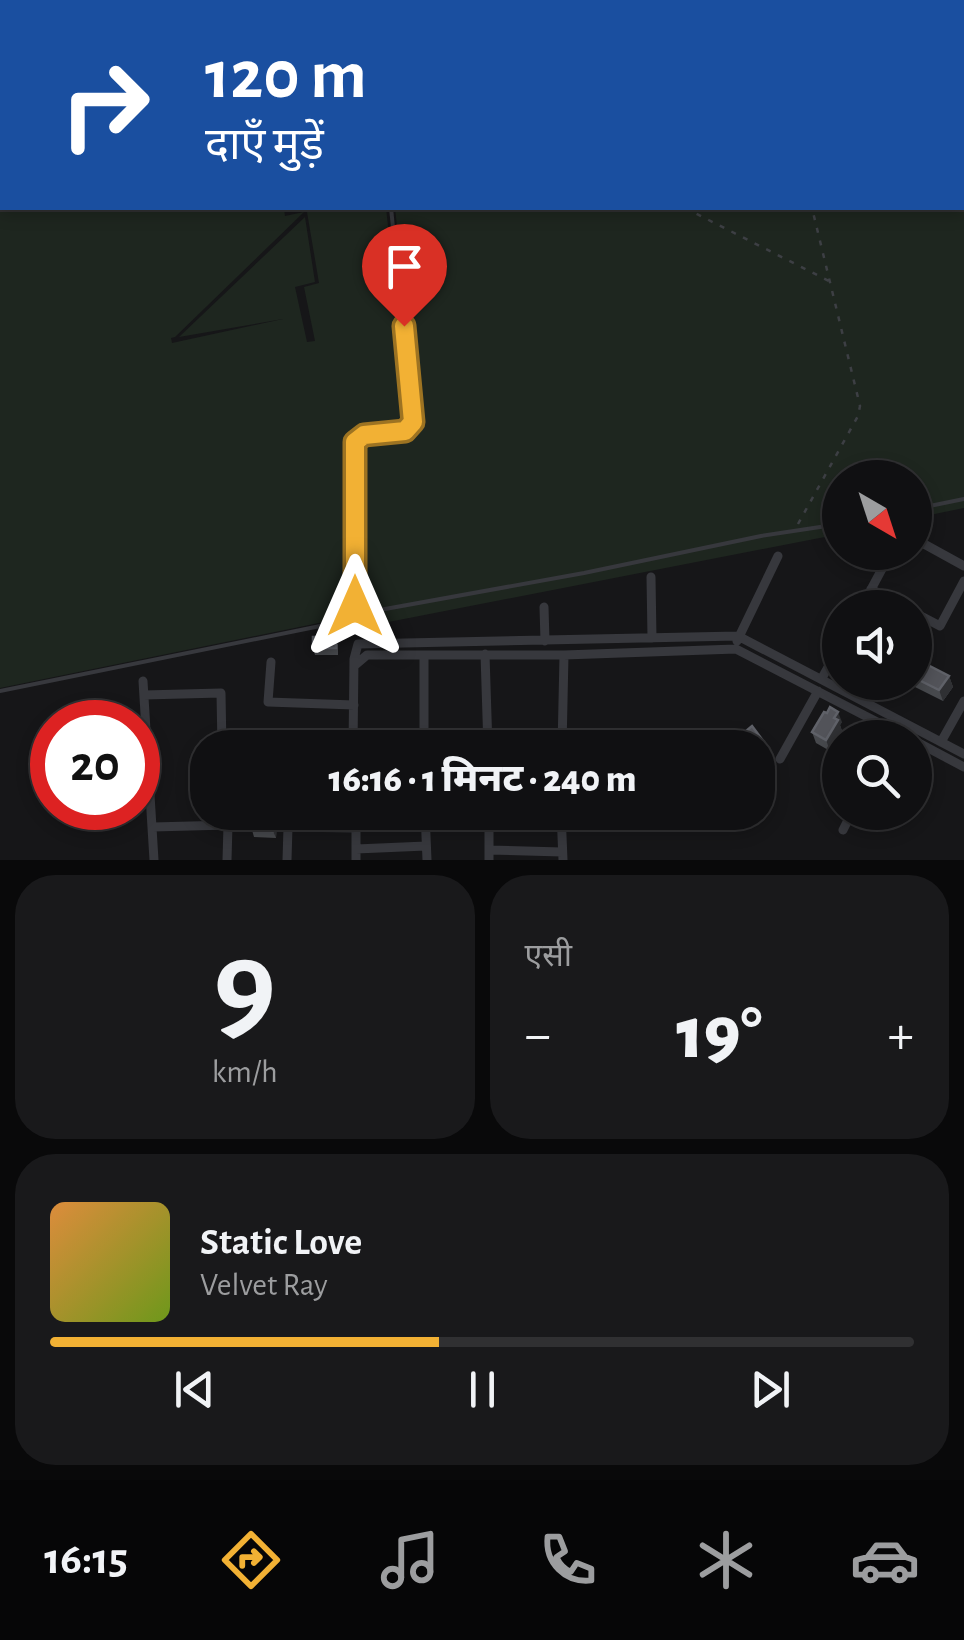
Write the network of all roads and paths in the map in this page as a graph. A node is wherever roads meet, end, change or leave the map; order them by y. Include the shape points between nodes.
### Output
1 (391, 210) edge
2 (689, 210) edge
3 (813, 210) edge
4 (831, 282) junction
5 (964, 499) edge
6 (932, 506) edge
7 (822, 527) edge
8 (794, 531) junction
9 (932, 548) edge
10 (778, 556) dead end
11 (964, 566) edge
12 (881, 570) edge
13 (651, 577) dead end
14 (964, 581) edge
15 (871, 589) edge
16 (544, 607) dead end
17 (352, 615) junction
18 (932, 622) edge
19 (738, 636) junction
20 (652, 638) junction
21 (549, 640) junction
22 (736, 649) junction
23 (485, 654) junction
24 (558, 654) junction
25 (424, 655) junction
26 (270, 662) dead end
27 (354, 666) junction
28 (822, 678) edge
29 (143, 681) dead end
30 (0, 691) edge
31 (818, 691) junction
32 (144, 695) junction
33 (144, 700) edge
34 (863, 700) edge
35 (964, 701) edge
36 (354, 705) junction
37 (871, 720) edge
38 (222, 730) edge
39 (353, 730) edge
40 (424, 730) edge
41 (487, 730) edge
42 (561, 730) edge
43 (942, 742) junction
44 (932, 750) edge
45 (964, 754) edge
46 (780, 759) dead end
47 (964, 766) edge
48 (160, 826) edge
49 (153, 830) edge
50 (288, 830) edge
51 (426, 830) edge
52 (561, 830) edge
53 (426, 846) junction
54 (356, 854) edge
55 (489, 855) edge
56 (562, 856) edge
57 (154, 860) edge
58 (227, 860) edge
59 (287, 860) edge
60 (427, 860) edge

1 - 17 lane via 413,422 405,431 355,442
2 - 4 path
3 - 4 path
4 - 8 path via 860,406
5 - 6 lane
7 - 8 lane
8 - 17 lane
9 - 11 street
10 - 19 street
12 - 15 street
13 - 20 street
14 - 18 street via 940,626
16 - 21 street
17 - 30 lane
19 - 20 street
19 - 22 street
19 - 28 street
20 - 21 street
21 - 24 street
21 - 27 street via 358,644
22 - 24 street
22 - 31 street
23 - 24 street
23 - 25 street
23 - 41 street
24 - 42 street
25 - 27 street via 367,655
25 - 40 street
26 - 36 street via 268,702
27 - 36 street
29 - 32 street
31 - 37 street
31 - 46 street
32 - 33 street
32 - 38 street via 222,694
34 - 43 street
35 - 43 street
36 - 39 street
43 - 45 street
44 - 47 street
48 - 58 street via 228,824
49 - 57 street
50 - 59 street
51 - 53 street
52 - 56 street
53 - 54 street
53 - 60 street
55 - 56 street

